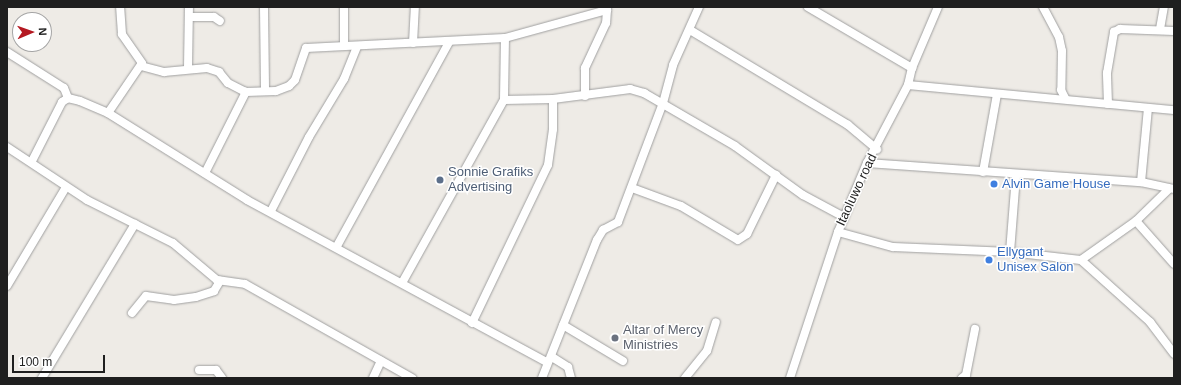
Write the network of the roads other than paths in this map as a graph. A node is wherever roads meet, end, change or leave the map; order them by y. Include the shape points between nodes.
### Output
1 (120, 7) edge
2 (189, 7) edge
3 (264, 7) edge
4 (344, 7) edge
5 (415, 7) edge
6 (699, 7) edge
7 (808, 7) edge
8 (938, 7) edge
9 (1043, 7) edge
10 (1164, 7) edge
11 (189, 17) junction
12 (220, 21) dead end
13 (1160, 29) junction
14 (690, 30) junction
15 (1174, 31) edge
16 (505, 38) junction
17 (449, 42) junction
18 (413, 43) junction
19 (344, 46) junction
20 (357, 47) junction
21 (7, 52) edge
22 (141, 66) junction
23 (188, 68) junction
24 (912, 68) junction
25 (908, 85) junction
26 (265, 90) junction
27 (246, 92) junction
28 (997, 94) junction
29 (585, 96) junction
30 (68, 98) junction
31 (1065, 98) junction
32 (553, 99) junction
33 (504, 100) junction
34 (663, 103) junction
35 (1108, 104) junction
36 (1148, 108) junction
37 (1174, 110) edge
38 (108, 114) junction
39 (7, 147) edge
40 (876, 149) junction
41 (32, 161) junction
42 (867, 163) junction
43 (983, 172) junction
44 (205, 173) junction
45 (776, 175) junction
46 (1016, 175) junction
47 (1141, 182) junction
48 (66, 187) junction
49 (632, 188) junction
50 (1172, 189) edge
51 (271, 211) junction
52 (844, 217) junction
53 (1136, 221) junction
54 (135, 224) junction
55 (838, 232) junction
56 (337, 246) junction
57 (1010, 252) junction
58 (1081, 260) junction
59 (1174, 264) edge
60 (220, 282) junction
61 (402, 283) junction
62 (7, 286) edge
63 (132, 313) dead end
64 (716, 322) dead end
65 (472, 323) junction
66 (562, 325) junction
67 (975, 329) dead end
68 (1174, 354) edge
69 (550, 359) junction
70 (381, 361) junction
71 (623, 361) dead end
72 (199, 370) dead end
73 (42, 378) edge
74 (222, 378) edge
75 (373, 378) edge
76 (412, 378) edge
77 (542, 378) edge
78 (571, 378) edge
79 (685, 378) edge
80 (790, 378) edge
81 (962, 378) edge

1 - 22 street via 122,34 140,56
2 - 11 street
3 - 26 street
4 - 19 street
5 - 18 street
6 - 14 street
7 - 24 street
8 - 24 street, Itaoluwo road
9 - 31 street via 1062,51 1061,90
10 - 13 street
11 - 12 street via 214,17
11 - 23 street
13 - 15 street
13 - 35 street via 1120,29 1114,32 1107,73
14 - 34 street via 673,65
14 - 40 street via 848,125
16 - 17 street
16 - 29 street via 607,10 606,22 585,68
16 - 33 street
17 - 18 street
17 - 56 street
18 - 20 street
19 - 20 street
19 - 26 street via 306,48 293,82 276,90
20 - 51 street via 344,79 308,137
21 - 30 street via 64,88
22 - 23 street via 164,72
22 - 38 street
23 - 27 street via 214,69 228,83
24 - 25 street, Itaoluwo road
25 - 28 street
25 - 40 street, Itaoluwo road
26 - 27 street
27 - 44 street
28 - 31 street
28 - 43 street
29 - 32 street
29 - 34 street via 630,89
30 - 38 street
30 - 41 street via 60,105
31 - 35 street
32 - 33 street
32 - 65 street via 553,129 548,165
33 - 61 street
34 - 45 street via 736,146
34 - 49 street
35 - 36 street
36 - 37 street
36 - 47 street
38 - 44 street
39 - 41 street
40 - 42 street, Itaoluwo road
41 - 48 street
42 - 43 street
42 - 52 street, Itaoluwo road
43 - 46 street
44 - 51 street via 247,200
45 - 49 street via 747,234 738,240 682,206
45 - 52 street
46 - 47 street
46 - 57 street
47 - 50 street
48 - 54 street
48 - 62 street
49 - 66 street via 618,222 601,232
50 - 53 street
51 - 56 street
52 - 55 street, Itaoluwo road
53 - 58 street
53 - 59 street
54 - 60 street via 173,243
54 - 73 street
55 - 57 street via 893,247
55 - 80 street, Itaoluwo road
56 - 61 street
57 - 58 street
58 - 68 street via 1150,322
60 - 63 street via 214,291 196,297 174,300 146,296
60 - 70 street via 245,284
61 - 65 street
64 - 79 street via 707,351
65 - 69 street
66 - 69 street
66 - 71 street
67 - 81 street via 966,375
69 - 77 street
69 - 78 street via 568,367
70 - 75 street
70 - 76 street
72 - 74 street via 216,370

